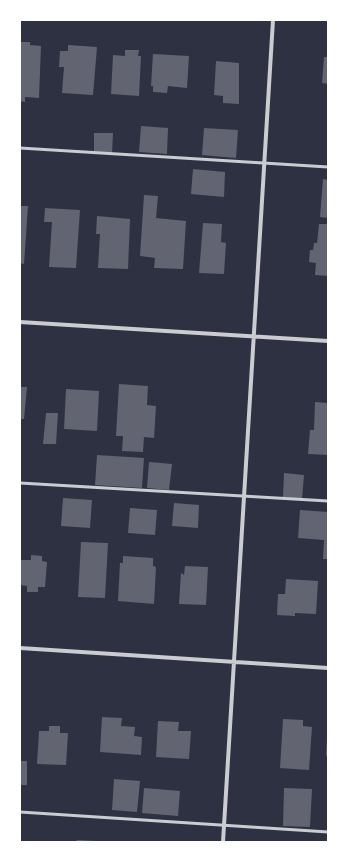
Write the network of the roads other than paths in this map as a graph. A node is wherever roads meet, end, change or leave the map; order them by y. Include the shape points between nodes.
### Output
1 (273, 20) edge
2 (20, 148) edge
3 (264, 163) junction
4 (328, 168) edge
5 (20, 322) edge
6 (254, 337) junction
7 (328, 341) edge
8 (20, 483) edge
9 (245, 496) junction
10 (328, 501) edge
11 (20, 648) edge
12 (235, 662) junction
13 (328, 668) edge
14 (20, 812) edge
15 (225, 826) junction
16 (328, 832) edge
17 (224, 842) edge

1 - 3 street
2 - 3 lane
3 - 4 lane
3 - 6 street
5 - 6 street
6 - 7 street
6 - 9 street
8 - 9 lane
9 - 10 lane
9 - 12 street
11 - 12 street
12 - 13 street
12 - 15 street
14 - 15 lane
15 - 16 lane
15 - 17 street

